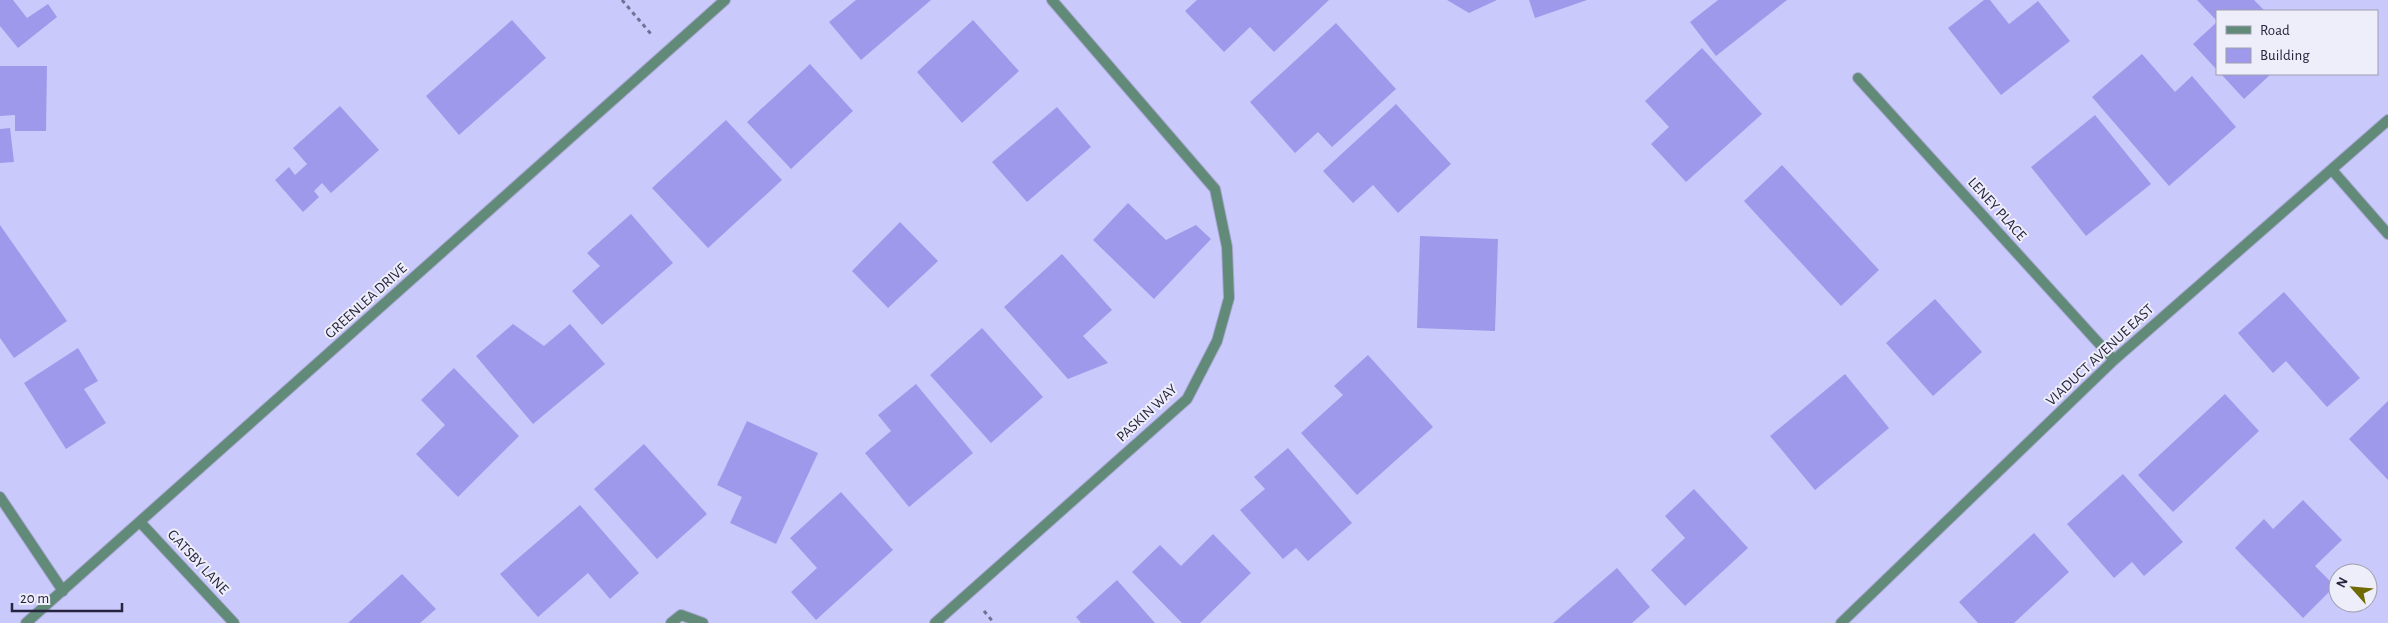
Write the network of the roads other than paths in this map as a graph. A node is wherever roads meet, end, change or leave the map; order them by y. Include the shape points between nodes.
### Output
1 (725, 0) edge
2 (1052, 0) edge
3 (1858, 78) dead end
4 (2388, 120) edge
5 (2332, 170) junction
6 (2388, 234) edge
7 (2114, 360) junction
8 (0, 497) edge
9 (140, 522) junction
10 (63, 590) junction
11 (26, 623) edge
12 (234, 623) edge
13 (670, 623) edge
14 (703, 623) edge
15 (936, 623) edge
16 (1841, 623) edge

1 - 9 street, GREENLEA DRIVE
2 - 15 street, PASKIN WAY via 1215,189 1227,247 1229,298 1217,341 1187,398
3 - 7 street, LENEY PLACE
4 - 5 street, VIADUCT AVENUE EAST
5 - 6 street
5 - 7 street, VIADUCT AVENUE EAST
7 - 16 street, VIADUCT AVENUE EAST
8 - 10 street
9 - 10 street, GREENLEA DRIVE
9 - 12 street, GATSBY LANE
10 - 11 street, GREENLEA DRIVE
13 - 14 street via 680,615

